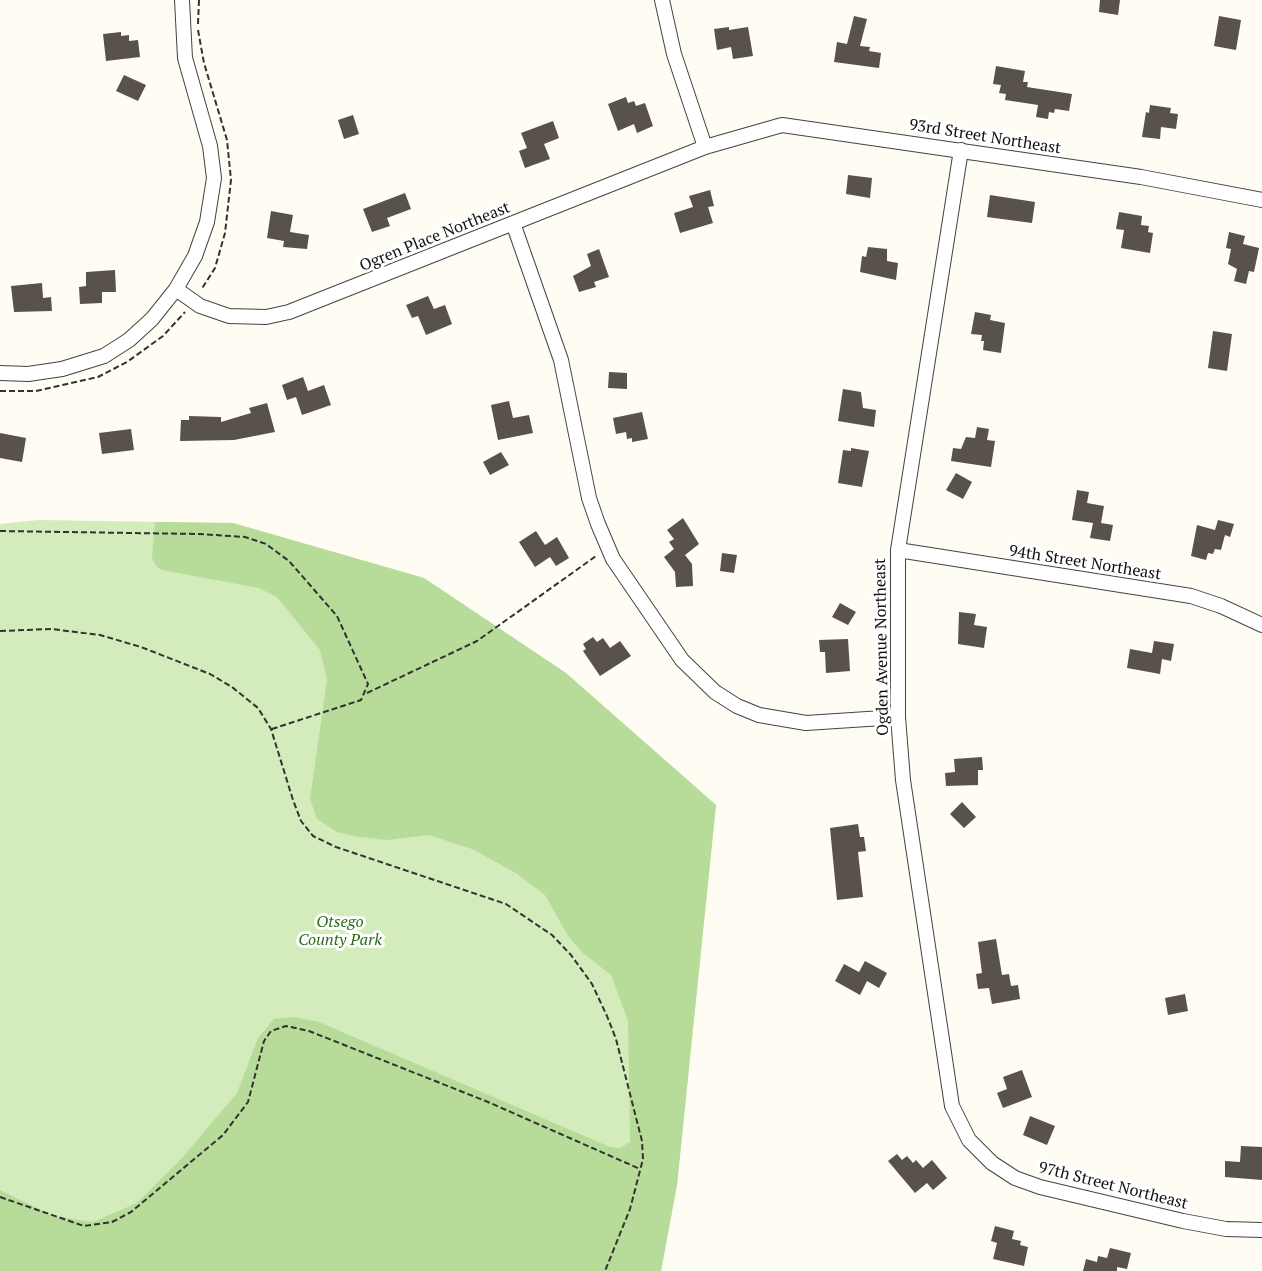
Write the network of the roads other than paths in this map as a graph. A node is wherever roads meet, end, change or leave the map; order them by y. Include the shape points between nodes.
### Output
1 (182, 0) edge
2 (662, 0) edge
3 (705, 147) junction
4 (961, 150) junction
5 (1262, 200) edge
6 (513, 223) junction
7 (176, 289) junction
8 (0, 373) edge
9 (898, 549) junction
10 (1262, 625) edge
11 (898, 717) junction
12 (969, 1140) joint
13 (1262, 1230) edge

1 - 7 street via 185,58 210,146 214,178 203,238
2 - 3 street via 674,54
3 - 4 street, 93rd Street Northeast via 782,125
3 - 6 street, Ogren Place Northeast
4 - 5 street, 93rd Street Northeast
4 - 9 street, Ogden Avenue Northeast
6 - 7 street, Ogren Place Northeast via 289,312 266,317 213,312
6 - 11 street via 561,360 589,498 608,548 682,660 715,692 737,706 785,722
7 - 8 street via 152,319 104,356 62,369
9 - 10 street, 94th Street Northeast via 1191,596
9 - 11 street, Ogden Avenue Northeast
11 - 12 street, Ogden Avenue Northeast via 909,826 952,1106
12 - 13 street, 97th Street Northeast via 1015,1178 1040,1187 1183,1221

